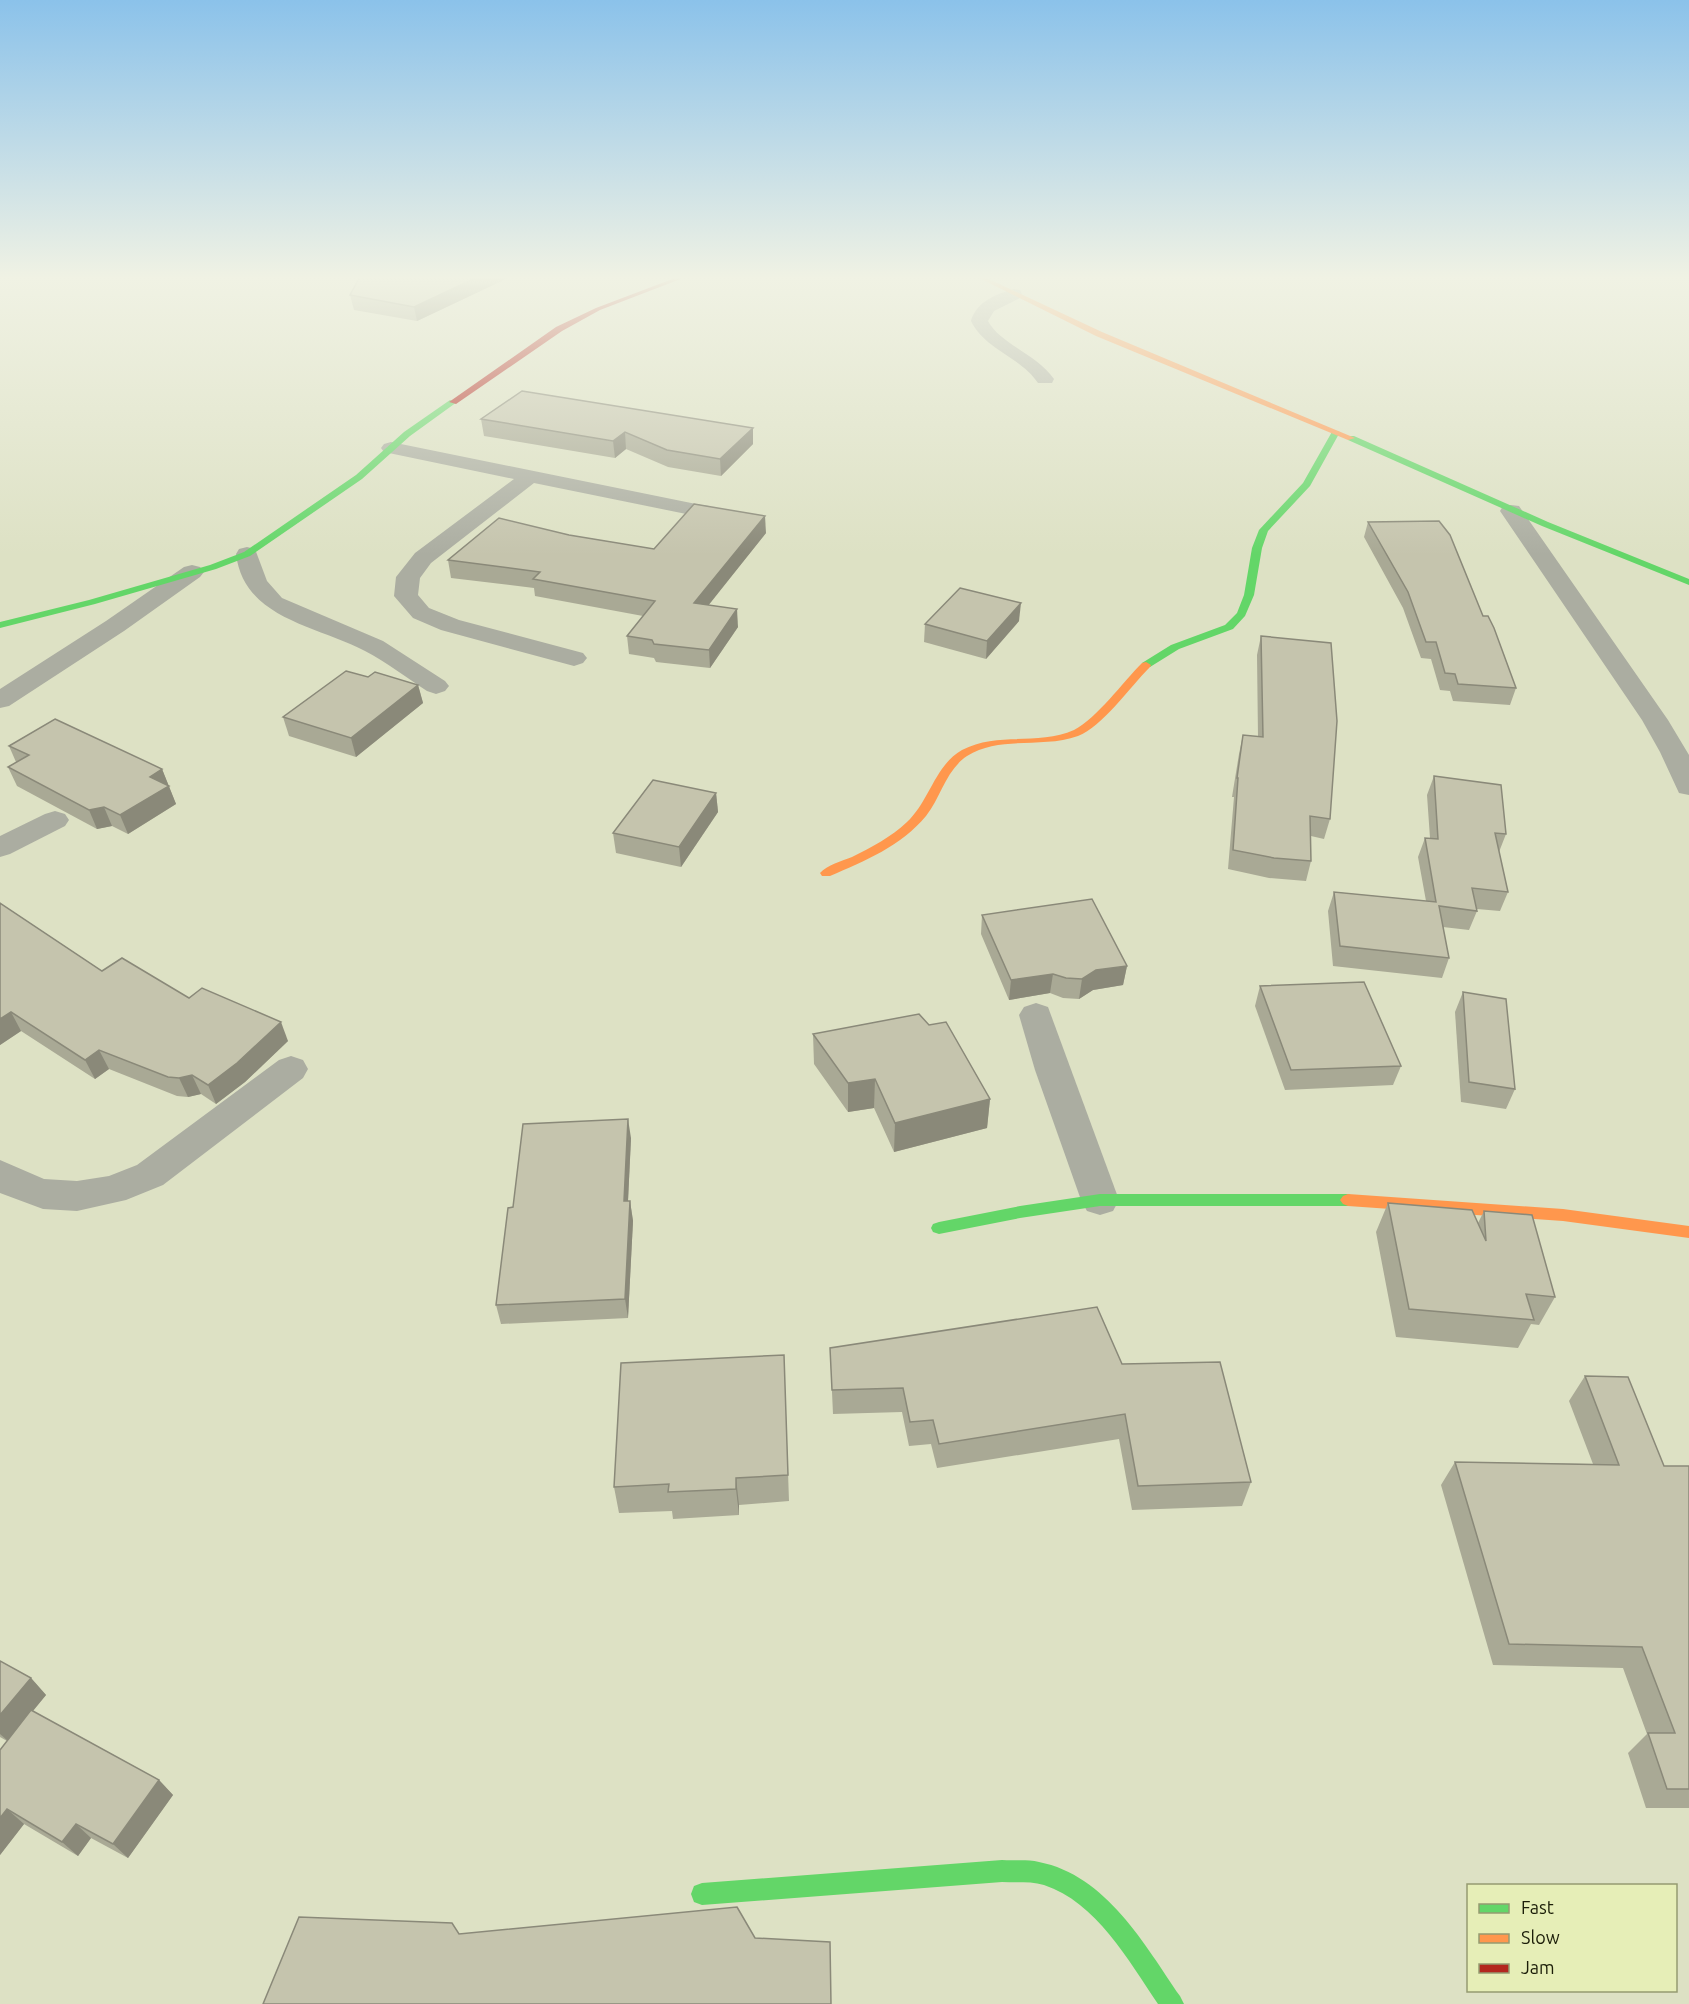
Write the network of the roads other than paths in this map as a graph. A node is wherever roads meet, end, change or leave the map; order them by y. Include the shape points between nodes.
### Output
1 (502, 369) edge
2 (1038, 369) edge
3 (1183, 369) edge
4 (1045, 379) dead end
5 (1336, 432) junction
6 (391, 448) junction
7 (531, 476) junction
8 (701, 511) edge
9 (1511, 511) junction
10 (247, 554) junction
11 (192, 572) junction
12 (1689, 582) edge
13 (0, 625) edge
14 (574, 658) dead end
15 (436, 686) dead end
16 (0, 700) edge
17 (1689, 787) edge
18 (55, 820) dead end
19 (0, 848) edge
20 (826, 873) dead end
21 (1036, 1015) dead end
22 (291, 1069) dead end
23 (0, 1174) edge
24 (1100, 1200) junction
25 (939, 1228) dead end
26 (1689, 1232) edge
27 (702, 1894) dead end
28 (1172, 2004) edge

1 - 6 street
2 - 4 street
3 - 5 street
5 - 9 street
5 - 20 street via 1316,473 1301,493 1269,520 1254,559 1245,612 1238,620 1154,657 1082,731 1057,739 994,742 962,754 953,761 922,813 903,830
6 - 7 street
6 - 10 street via 359,477
7 - 8 street
7 - 14 street via 423,558 408,577 406,596 422,613 450,625
9 - 12 street
9 - 17 street via 1655,720
10 - 11 street
10 - 15 street via 252,578 274,603 374,646
11 - 13 street
11 - 16 street
18 - 19 street
21 - 24 street via 1058,1089
22 - 23 street via 150,1176 113,1190 77,1196 43,1194
24 - 25 street
24 - 26 street via 1328,1198 1563,1215
27 - 28 street via 1002,1871 1044,1874 1084,1894 1117,1928

